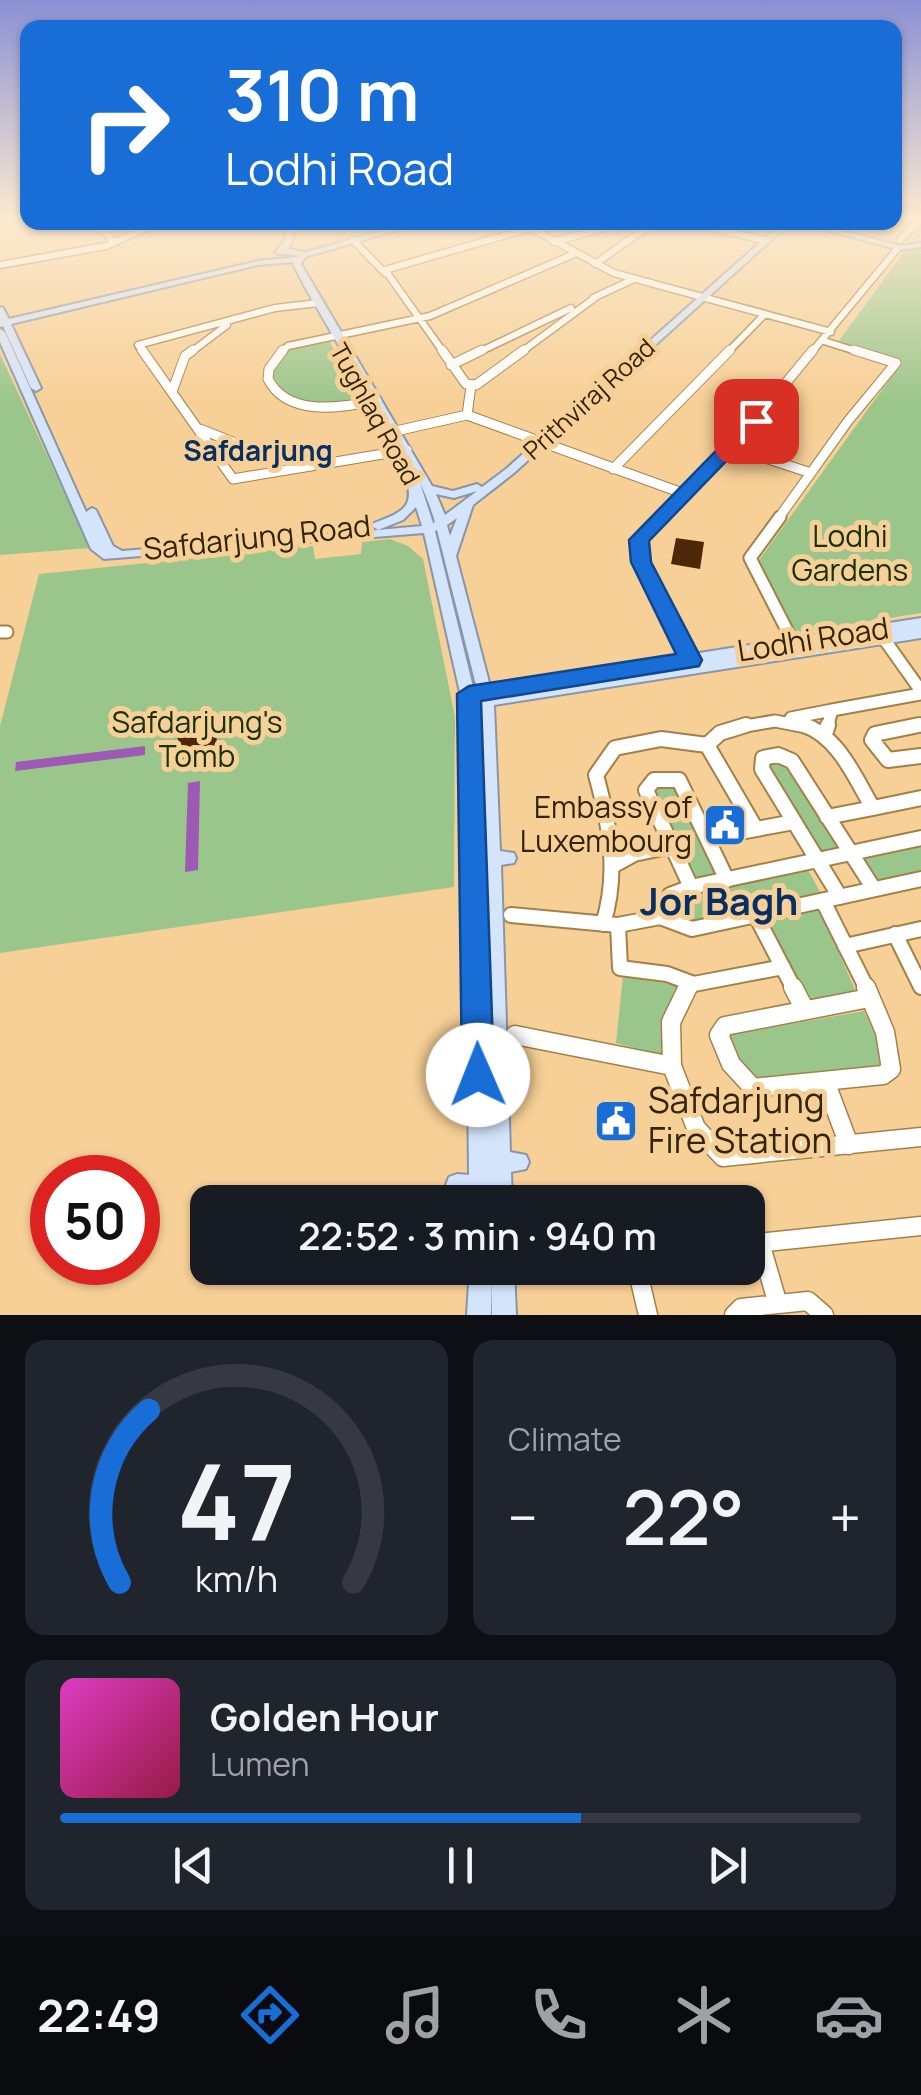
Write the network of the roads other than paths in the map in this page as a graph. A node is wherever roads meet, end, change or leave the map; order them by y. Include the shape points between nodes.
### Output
1 (190, 279) edge
2 (303, 279) edge
3 (390, 279) edge
4 (514, 279) edge
5 (634, 279) edge
6 (635, 279) edge
7 (719, 279) edge
8 (720, 279) edge
9 (874, 279) edge
10 (701, 296) junction
11 (596, 297) junction
12 (315, 303) junction
13 (764, 314) junction
14 (40, 316) junction
15 (236, 319) junction
16 (418, 320) junction
17 (2, 324) edge
18 (356, 330) junction
19 (336, 334) junction
20 (827, 336) junction
21 (450, 365) junction
22 (471, 386) junction
23 (172, 392) junction
24 (375, 402) junction
25 (467, 414) junction
26 (196, 426) junction
27 (396, 431) junction
28 (537, 442) junction
29 (732, 447) junction
30 (403, 450) junction
31 (336, 462) junction
32 (613, 469) junction
33 (811, 472) junction
34 (476, 487) junction
35 (428, 490) junction
36 (685, 494) junction
37 (468, 504) junction
38 (437, 520) junction
39 (382, 530) junction
40 (442, 555) junction
41 (921, 623) edge
42 (921, 633) edge
43 (884, 639) junction
44 (794, 644) junction
45 (690, 660) junction
46 (921, 692) edge
47 (478, 698) junction
48 (832, 710) junction
49 (786, 719) junction
50 (921, 725) edge
51 (825, 734) junction
52 (707, 744) junction
53 (921, 756) edge
54 (921, 798) edge
55 (874, 808) junction
56 (827, 817) junction
57 (794, 822) junction
58 (756, 829) junction
59 (708, 838) junction
60 (921, 838) edge
61 (672, 846) junction
62 (852, 854) junction
63 (818, 862) junction
64 (614, 865) junction
65 (921, 879) edge
66 (727, 880) junction
67 (690, 887) junction
68 (874, 889) junction
69 (832, 899) junction
70 (511, 916) dead end
71 (756, 916) junction
72 (660, 917) junction
73 (611, 924) junction
74 (921, 928) edge
75 (896, 934) junction
76 (845, 946) junction
77 (783, 967) junction
78 (691, 983) junction
79 (921, 987) edge
80 (869, 998) junction
81 (806, 1010) junction
82 (515, 1036) dead end
83 (672, 1066) junction
84 (825, 1081) junction
85 (921, 1137) edge
86 (849, 1145) junction
87 (472, 1185) edge
88 (505, 1185) edge
89 (921, 1226) edge
90 (765, 1242) edge
91 (765, 1271) edge
92 (481, 1285) edge
93 (503, 1285) edge
94 (642, 1285) edge
95 (777, 1301) junction
96 (480, 1315) edge
97 (504, 1315) edge
98 (648, 1315) edge
99 (734, 1315) edge
100 (824, 1315) edge

1 - 14 main road
2 - 12 main road, Tughlaq Road
3 - 16 street
4 - 16 street
5 - 11 street
6 - 10 street
7 - 10 main road, Prithviraj Road
8 - 10 main road, Prithviraj Road
9 - 20 street
10 - 13 street
10 - 28 main road, Prithviraj Road
11 - 21 street
11 - 22 street
12 - 15 street
12 - 19 main road, Tughlaq Road
13 - 20 street
13 - 32 street
14 - 17 main road
14 - 17 main road
15 - 23 street via 185,356
15 - 23 street via 138,343
16 - 18 street
16 - 21 street
17 - 39 main road, Safdarjung Road via 108,548
18 - 19 street
18 - 19 street
19 - 24 main road, Tughlaq Road
19 - 24 street via 278,352 267,369 270,386 310,406
20 - 29 street
20 - 33 street via 896,363
21 - 22 street
22 - 25 street
23 - 26 street
24 - 27 main road, Tughlaq Road
24 - 30 main road, Tughlaq Road
25 - 27 street
25 - 28 street
26 - 31 street via 258,452
26 - 31 street via 235,480
27 - 30 main road, Tughlaq Road
28 - 32 street
28 - 34 main road, Prithviraj Road
28 - 37 main road, Prithviraj Road
29 - 33 street
29 - 36 street
30 - 31 street
30 - 35 main road, Tughlaq Road
32 - 36 street
33 - 44 street via 750,558
34 - 35 main road via 459,494
34 - 38 main road, Prithviraj Road
35 - 38 main road, Tughlaq Road
35 - 39 main road
36 - 45 street via 645,531 638,550
37 - 38 main road, Prithviraj Road
37 - 40 main road
38 - 39 main road, Safdarjung Road
38 - 40 main road, Tughlaq Road
39 - 40 main road via 419,539
40 - 47 main road, Tughlaq Road
41 - 44 main road, Lodhi Road
42 - 43 main road, Lodhi Road
43 - 46 street
43 - 47 main road, Lodhi Road
44 - 45 main road, Lodhi Road
45 - 47 main road, Lodhi Road
46 - 48 street
47 - 87 main road via 468,1022
47 - 88 main road via 499,858 510,1162
48 - 49 street
48 - 51 street
49 - 51 street
49 - 52 street via 729,728
50 - 53 street via 872,740 888,760
51 - 55 street
52 - 58 street
52 - 64 street via 675,738 612,750 596,775
54 - 55 street
55 - 56 street
56 - 57 street via 792,761 763,758 762,770
56 - 62 street
57 - 58 street
57 - 63 street
58 - 59 street
59 - 61 street via 679,780 654,780 646,790
59 - 66 street
60 - 62 street
61 - 64 street
61 - 67 street
62 - 63 street
62 - 68 street
63 - 66 street
63 - 69 street
64 - 73 street
65 - 68 street
66 - 67 street
67 - 72 street via 670,895
68 - 69 street
69 - 71 street
69 - 76 street
70 - 73 street
71 - 72 street via 692,929
71 - 77 street
72 - 73 street
73 - 78 street via 620,968
74 - 75 street
75 - 76 street
75 - 79 street
76 - 80 street
77 - 78 street
77 - 81 street
78 - 83 street via 672,1013
80 - 81 street
80 - 84 street via 892,1056 889,1072
81 - 84 street via 725,1026 721,1043 752,1088
82 - 83 street
83 - 86 street via 692,1123 723,1157
84 - 86 street
85 - 86 street
89 - 90 street
91 - 95 street
92 - 96 main road
93 - 97 main road
94 - 98 street
95 - 99 street
95 - 100 street via 808,1301

